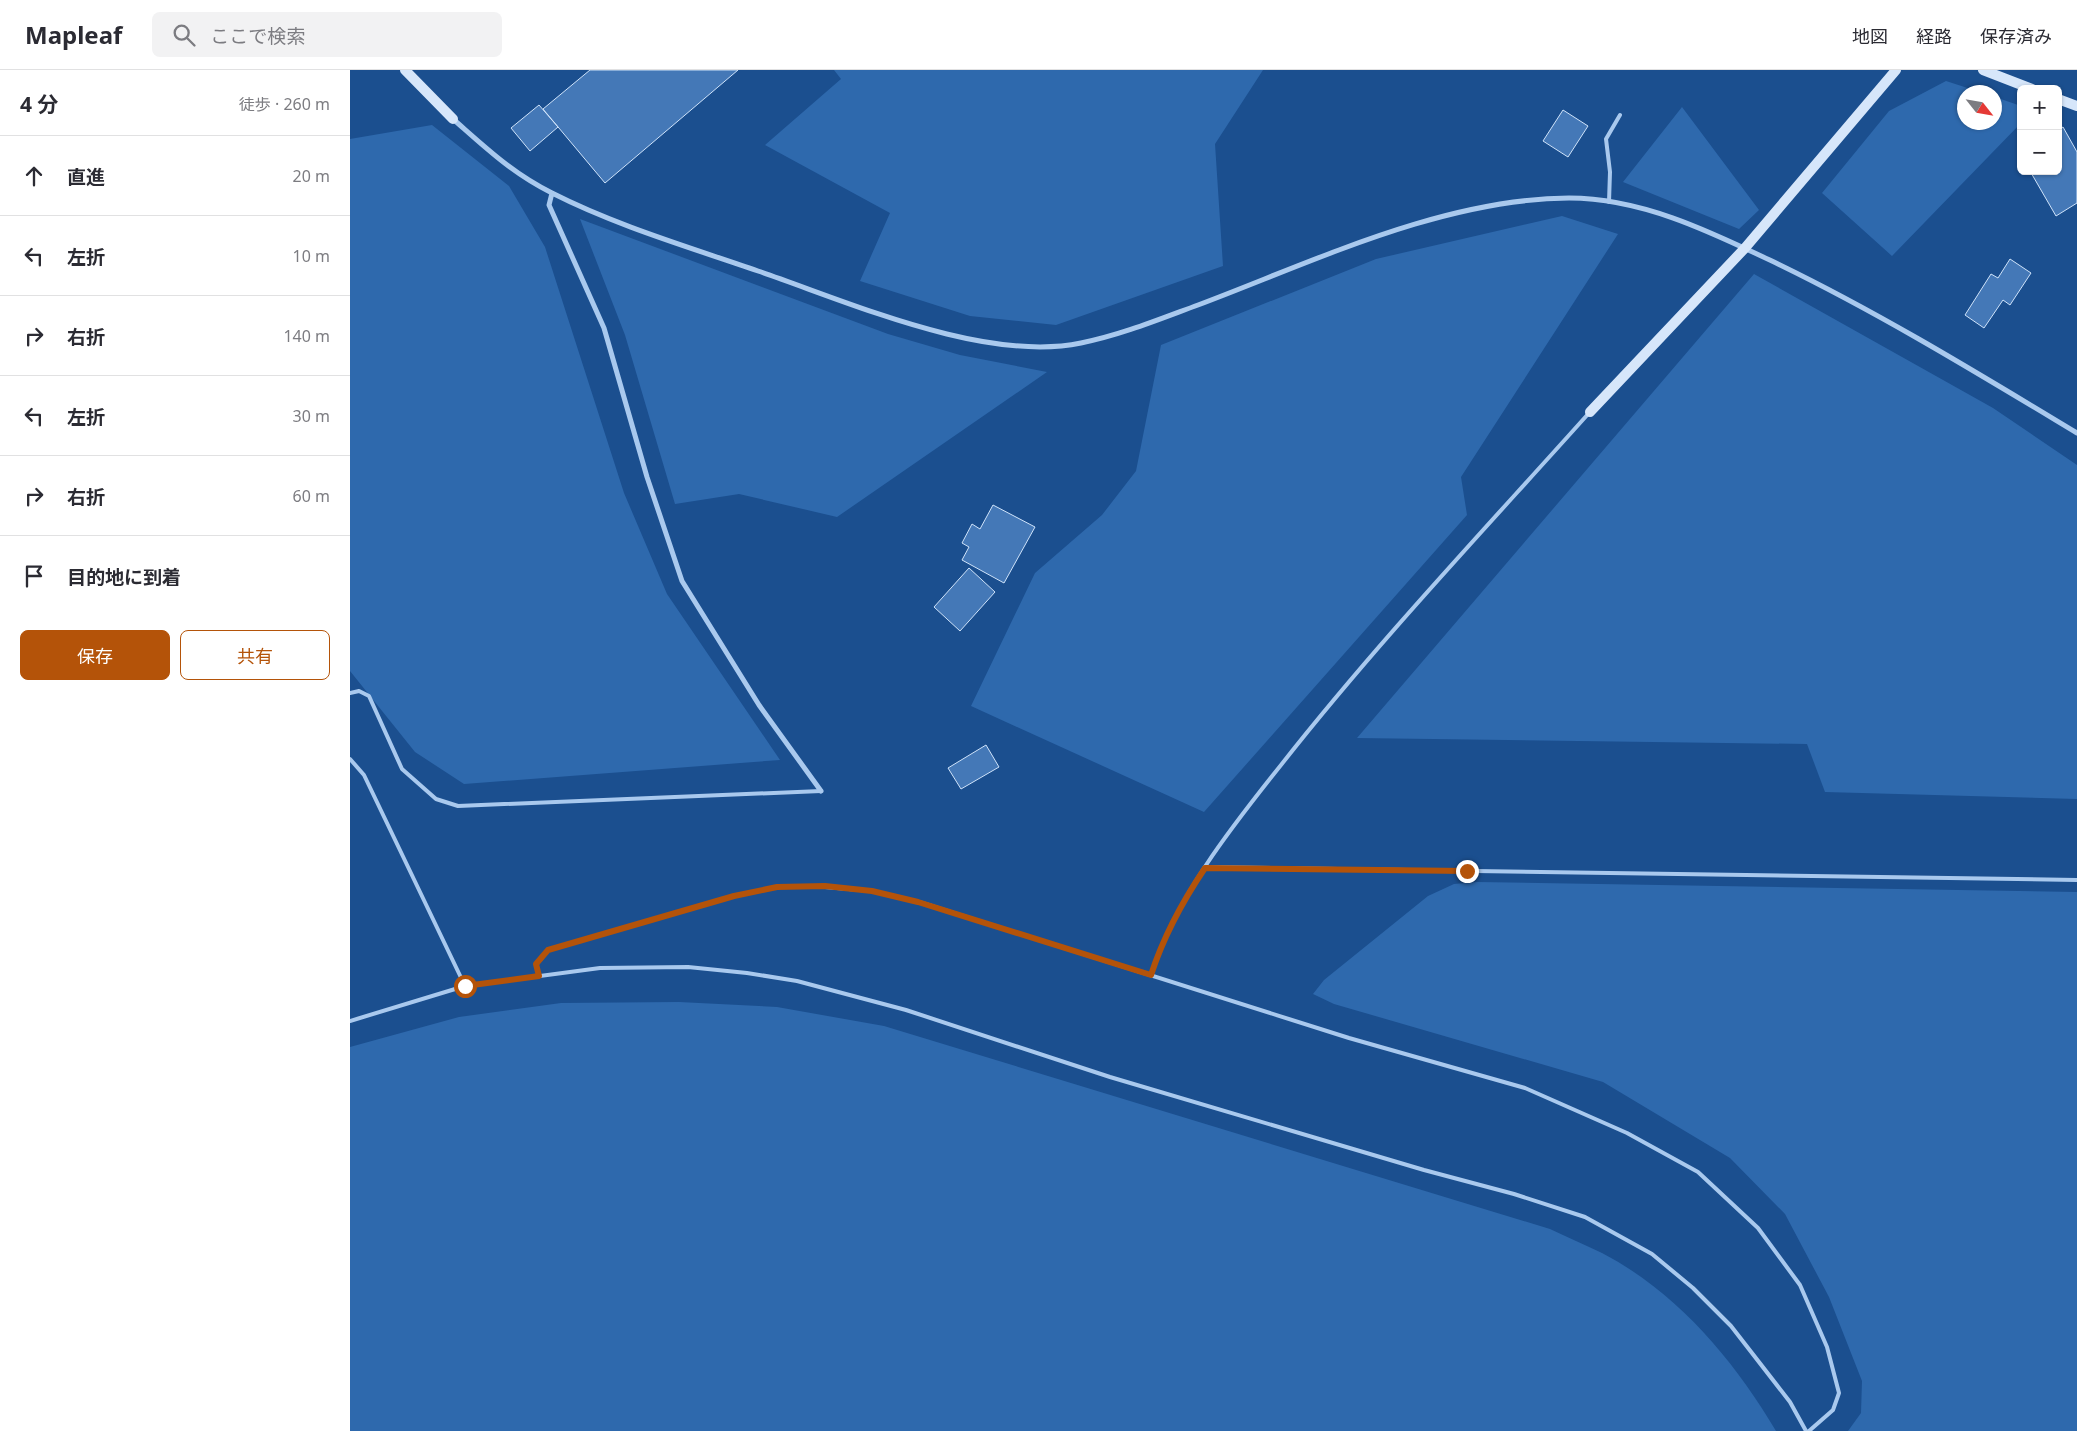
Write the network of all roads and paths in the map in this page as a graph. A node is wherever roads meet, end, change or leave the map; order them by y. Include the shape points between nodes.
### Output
1 (405, 70) edge
2 (1896, 70) edge
3 (1983, 70) edge
4 (2022, 85) edge
5 (2062, 100) edge
6 (2077, 106) edge
7 (1620, 115) dead end
8 (453, 119) joint
9 (552, 193) junction
10 (1609, 202) junction
11 (1745, 248) junction
12 (1590, 412) joint
13 (2077, 433) edge
14 (350, 693) edge
15 (350, 759) edge
16 (821, 792) joint
17 (1205, 868) junction
18 (2077, 880) edge
19 (1151, 975) junction
20 (539, 976) junction
21 (465, 986) junction
22 (350, 1021) edge
23 (1808, 1431) edge

1 - 8 street
2 - 11 street
3 - 4 street
5 - 6 street
7 - 10 lane via 1606,139
8 - 9 street via 506,166
9 - 10 street via 658,236 922,327 997,344 1030,347 1081,343 1139,327 1410,225 1468,210 1569,198
9 - 16 street via 549,205 604,328 647,477 682,581 759,705
10 - 11 street via 1655,212
11 - 12 street
11 - 13 street via 1832,290
12 - 17 lane via 1326,707
14 - 16 lane via 359,691 368,696 402,769 436,799 458,806
15 - 21 lane via 364,775
17 - 18 lane
17 - 19 lane via 1178,908
19 - 20 lane via 918,902 872,891 825,886 777,887 734,896 548,950 536,964
19 - 23 lane via 1349,1038 1525,1088 1627,1132 1698,1172 1758,1228 1800,1285 1827,1346 1839,1393 1833,1410
20 - 21 lane
20 - 23 lane via 600,968 688,967 797,982 906,1010 1110,1077 1585,1217 1652,1254 1693,1288 1731,1326 1790,1402
21 - 22 lane

